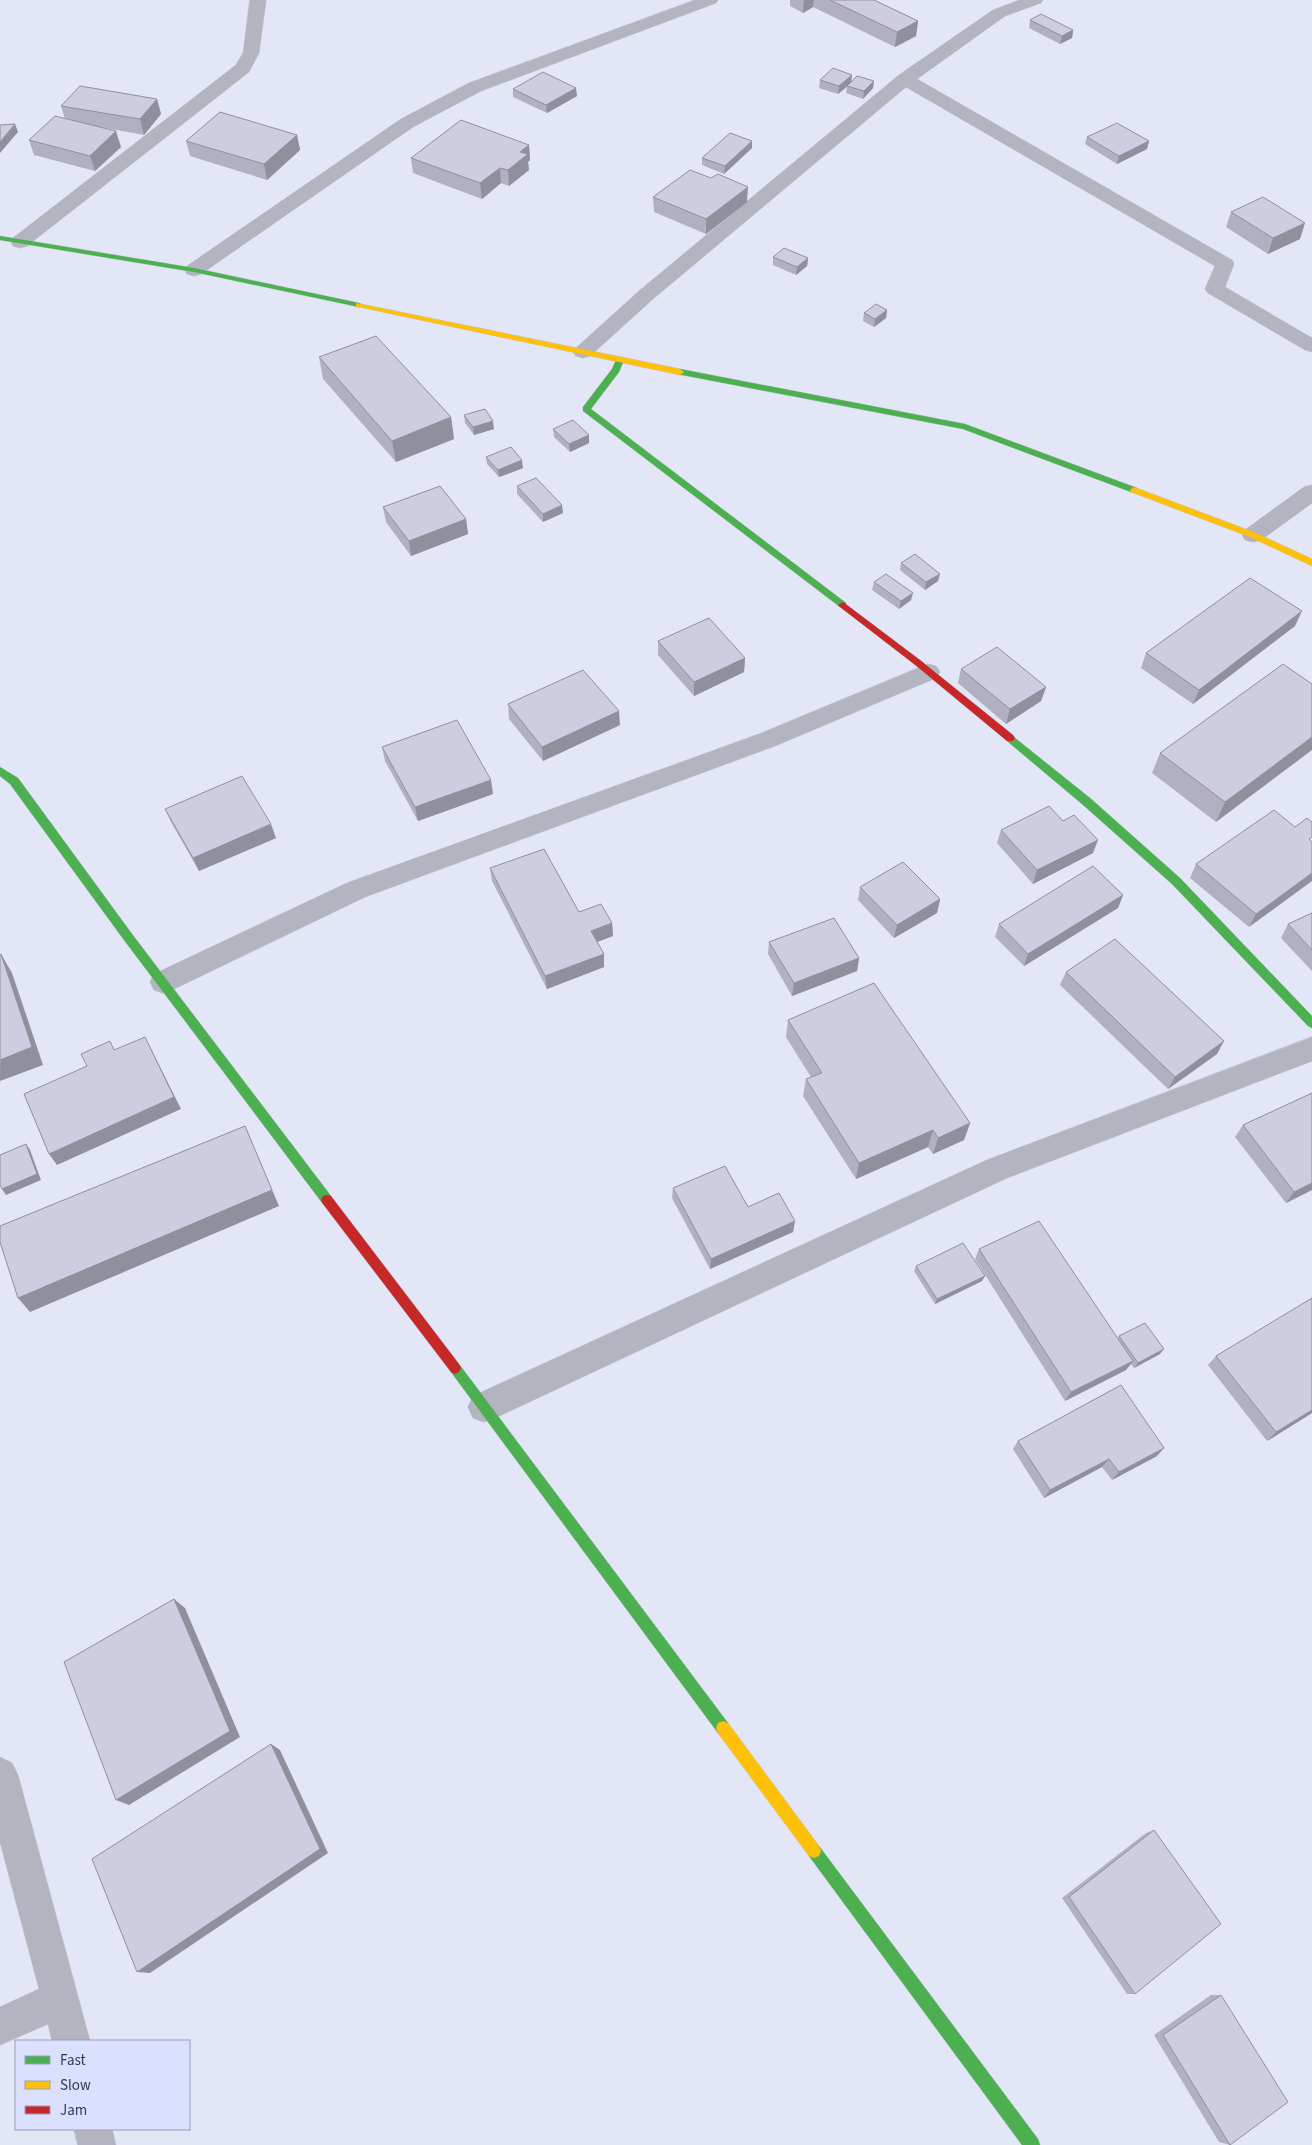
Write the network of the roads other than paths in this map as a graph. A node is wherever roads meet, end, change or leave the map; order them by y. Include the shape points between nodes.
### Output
1 (258, 0) edge
2 (710, 0) edge
3 (1024, 2) edge
4 (905, 79) junction
5 (0, 238) edge
6 (20, 242) junction
7 (194, 270) junction
8 (1312, 346) edge
9 (583, 352) junction
10 (620, 360) junction
11 (1312, 492) edge
12 (1253, 535) junction
13 (1312, 563) edge
14 (928, 672) junction
15 (0, 771) edge
16 (162, 982) junction
17 (1312, 1023) edge
18 (1312, 1049) edge
19 (484, 1407) junction
20 (0, 1775) edge
21 (60, 2000) junction
22 (0, 2026) edge
23 (70, 2040) edge
24 (93, 2130) edge
25 (97, 2145) edge
26 (1032, 2145) edge

1 - 6 street via 252,52 242,68
2 - 7 street via 475,87 407,123
3 - 4 street via 999,13
4 - 8 street via 1225,264 1215,288
4 - 9 street via 646,295
5 - 6 street
6 - 7 street
7 - 9 street
9 - 10 street
10 - 12 street via 965,427
10 - 14 street via 586,409
11 - 12 street
12 - 13 street
14 - 16 street via 767,740 356,890
14 - 17 street via 1086,801 1176,881
15 - 16 street via 14,781
16 - 19 street
18 - 19 street via 997,1169
19 - 26 street
20 - 21 street
21 - 22 street
21 - 23 street
24 - 25 street

